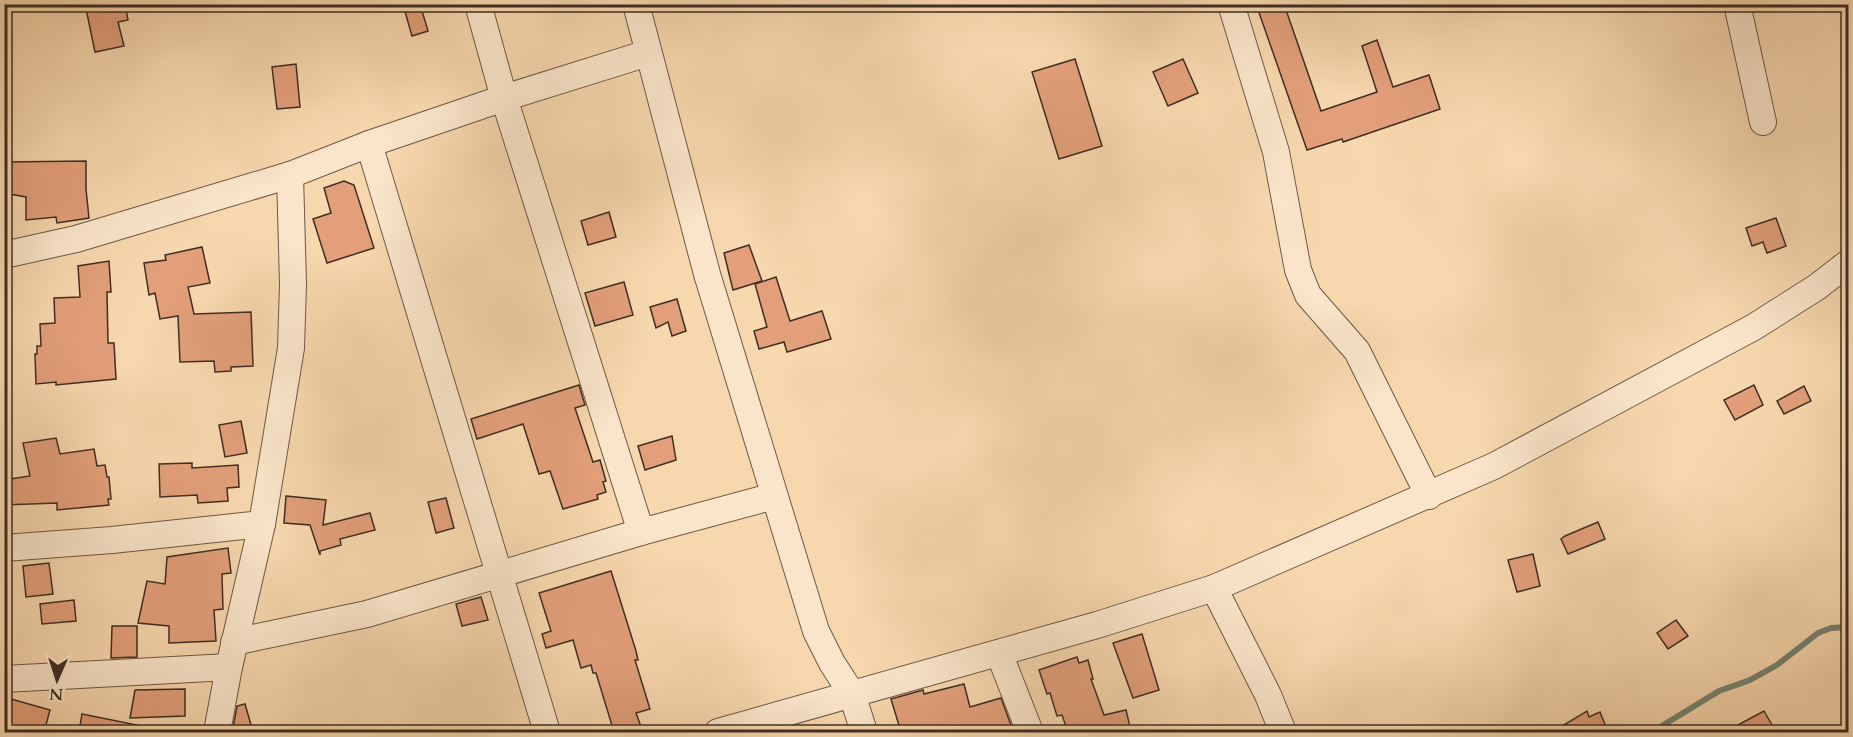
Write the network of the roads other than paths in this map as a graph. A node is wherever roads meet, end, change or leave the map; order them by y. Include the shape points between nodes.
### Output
1 (478, 4) edge
2 (636, 4) edge
3 (1231, 4) edge
4 (1737, 4) edge
5 (648, 53) junction
6 (504, 98) junction
7 (1763, 122) dead end
8 (369, 144) junction
9 (290, 176) junction
10 (4, 255) edge
11 (1848, 263) edge
12 (774, 496) junction
13 (1428, 496) junction
14 (262, 524) junction
15 (641, 532) junction
16 (4, 548) edge
17 (500, 574) junction
18 (1214, 588) junction
19 (234, 642) junction
20 (999, 653) junction
21 (229, 667) junction
22 (4, 679) edge
23 (852, 694) junction
24 (217, 732) edge
25 (547, 732) edge
26 (718, 732) edge
27 (864, 732) edge
28 (1030, 732) edge
29 (1283, 732) edge

1 - 6 street
2 - 5 street
3 - 13 street via 1276,152 1298,270 1308,295 1357,351
4 - 7 street
5 - 6 street
5 - 12 street via 707,274
6 - 8 street
6 - 15 street
8 - 9 street
8 - 17 street
9 - 10 street via 75,239
9 - 14 street via 291,348
11 - 13 street via 1754,327 1494,466
12 - 15 street
12 - 23 street via 816,631
13 - 18 street
14 - 16 street
14 - 19 street
15 - 17 street
17 - 19 street via 367,614
17 - 25 street
18 - 20 street
18 - 29 street
19 - 21 street
20 - 23 street
20 - 28 street
21 - 22 street
21 - 24 street
23 - 26 street
23 - 27 street

